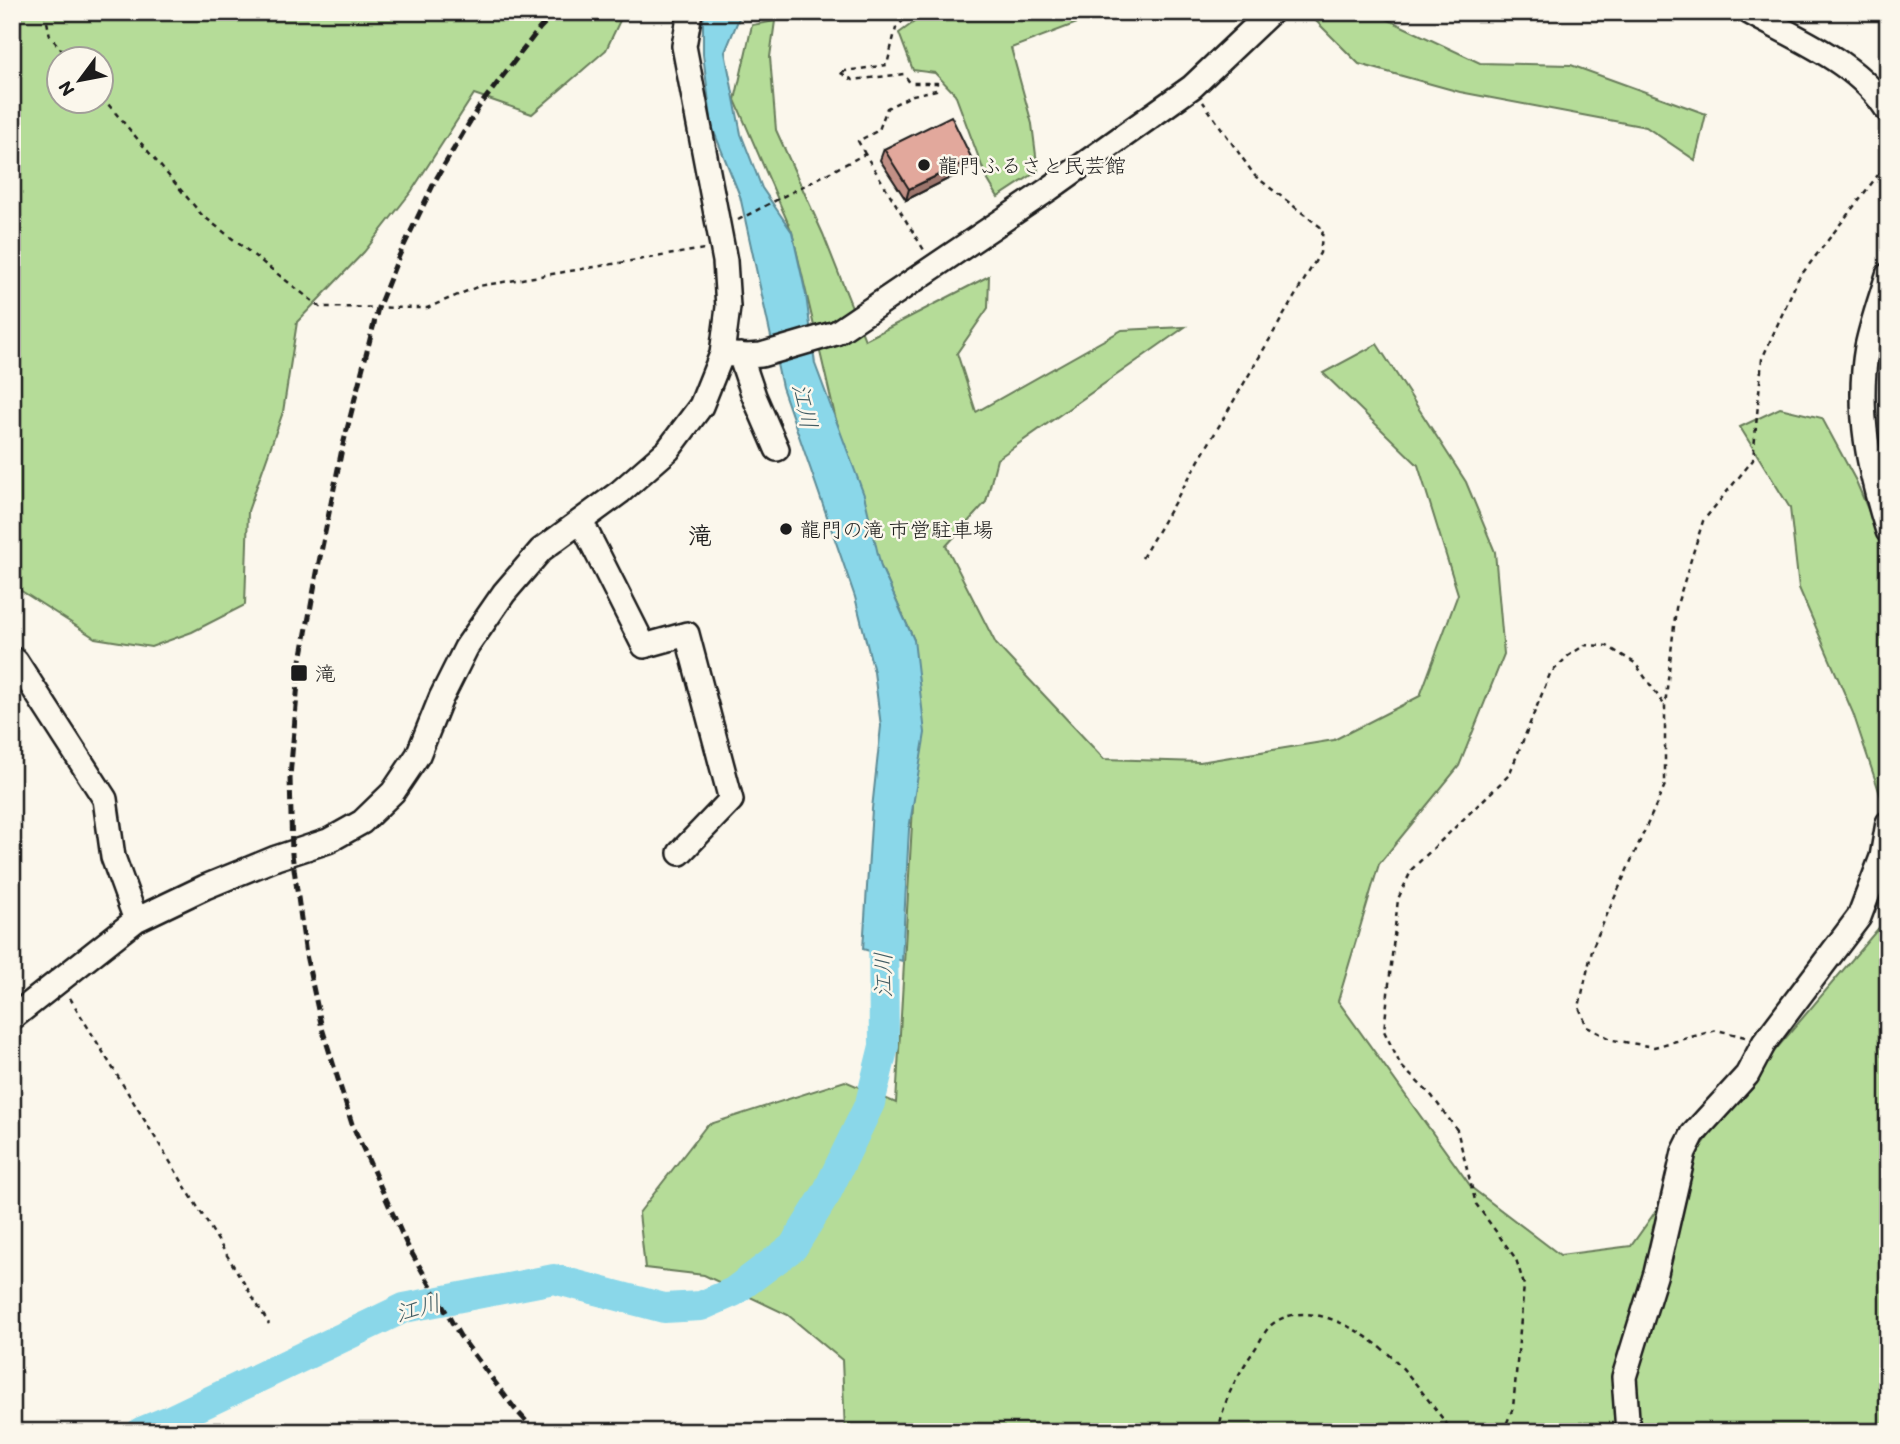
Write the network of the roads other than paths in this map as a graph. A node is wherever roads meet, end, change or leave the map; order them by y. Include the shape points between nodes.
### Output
1 (690, 12) edge
2 (1272, 12) edge
3 (1749, 12) edge
4 (1888, 111) edge
5 (1888, 275) edge
6 (741, 355) junction
7 (777, 449) dead end
8 (581, 521) junction
9 (1888, 531) edge
10 (12, 659) edge
11 (1888, 823) edge
12 (680, 853) dead end
13 (136, 920) junction
14 (12, 1017) edge
15 (1628, 1432) edge

1 - 6 street via 684,46 723,247 728,307
2 - 6 street via 1192,87 836,333
3 - 4 street via 1831,57 1870,87
5 - 9 street via 1867,345 1862,391 1870,467
6 - 7 street
6 - 8 street via 667,450
8 - 12 street via 644,646 687,634 731,800
8 - 13 street via 541,550 504,593 466,648 418,755 393,792 362,822 328,841 205,887
10 - 13 street via 105,799 113,857
11 - 15 street via 1882,857 1859,917 1764,1043 1747,1075 1693,1134 1684,1152 1656,1273 1624,1377
13 - 14 street

